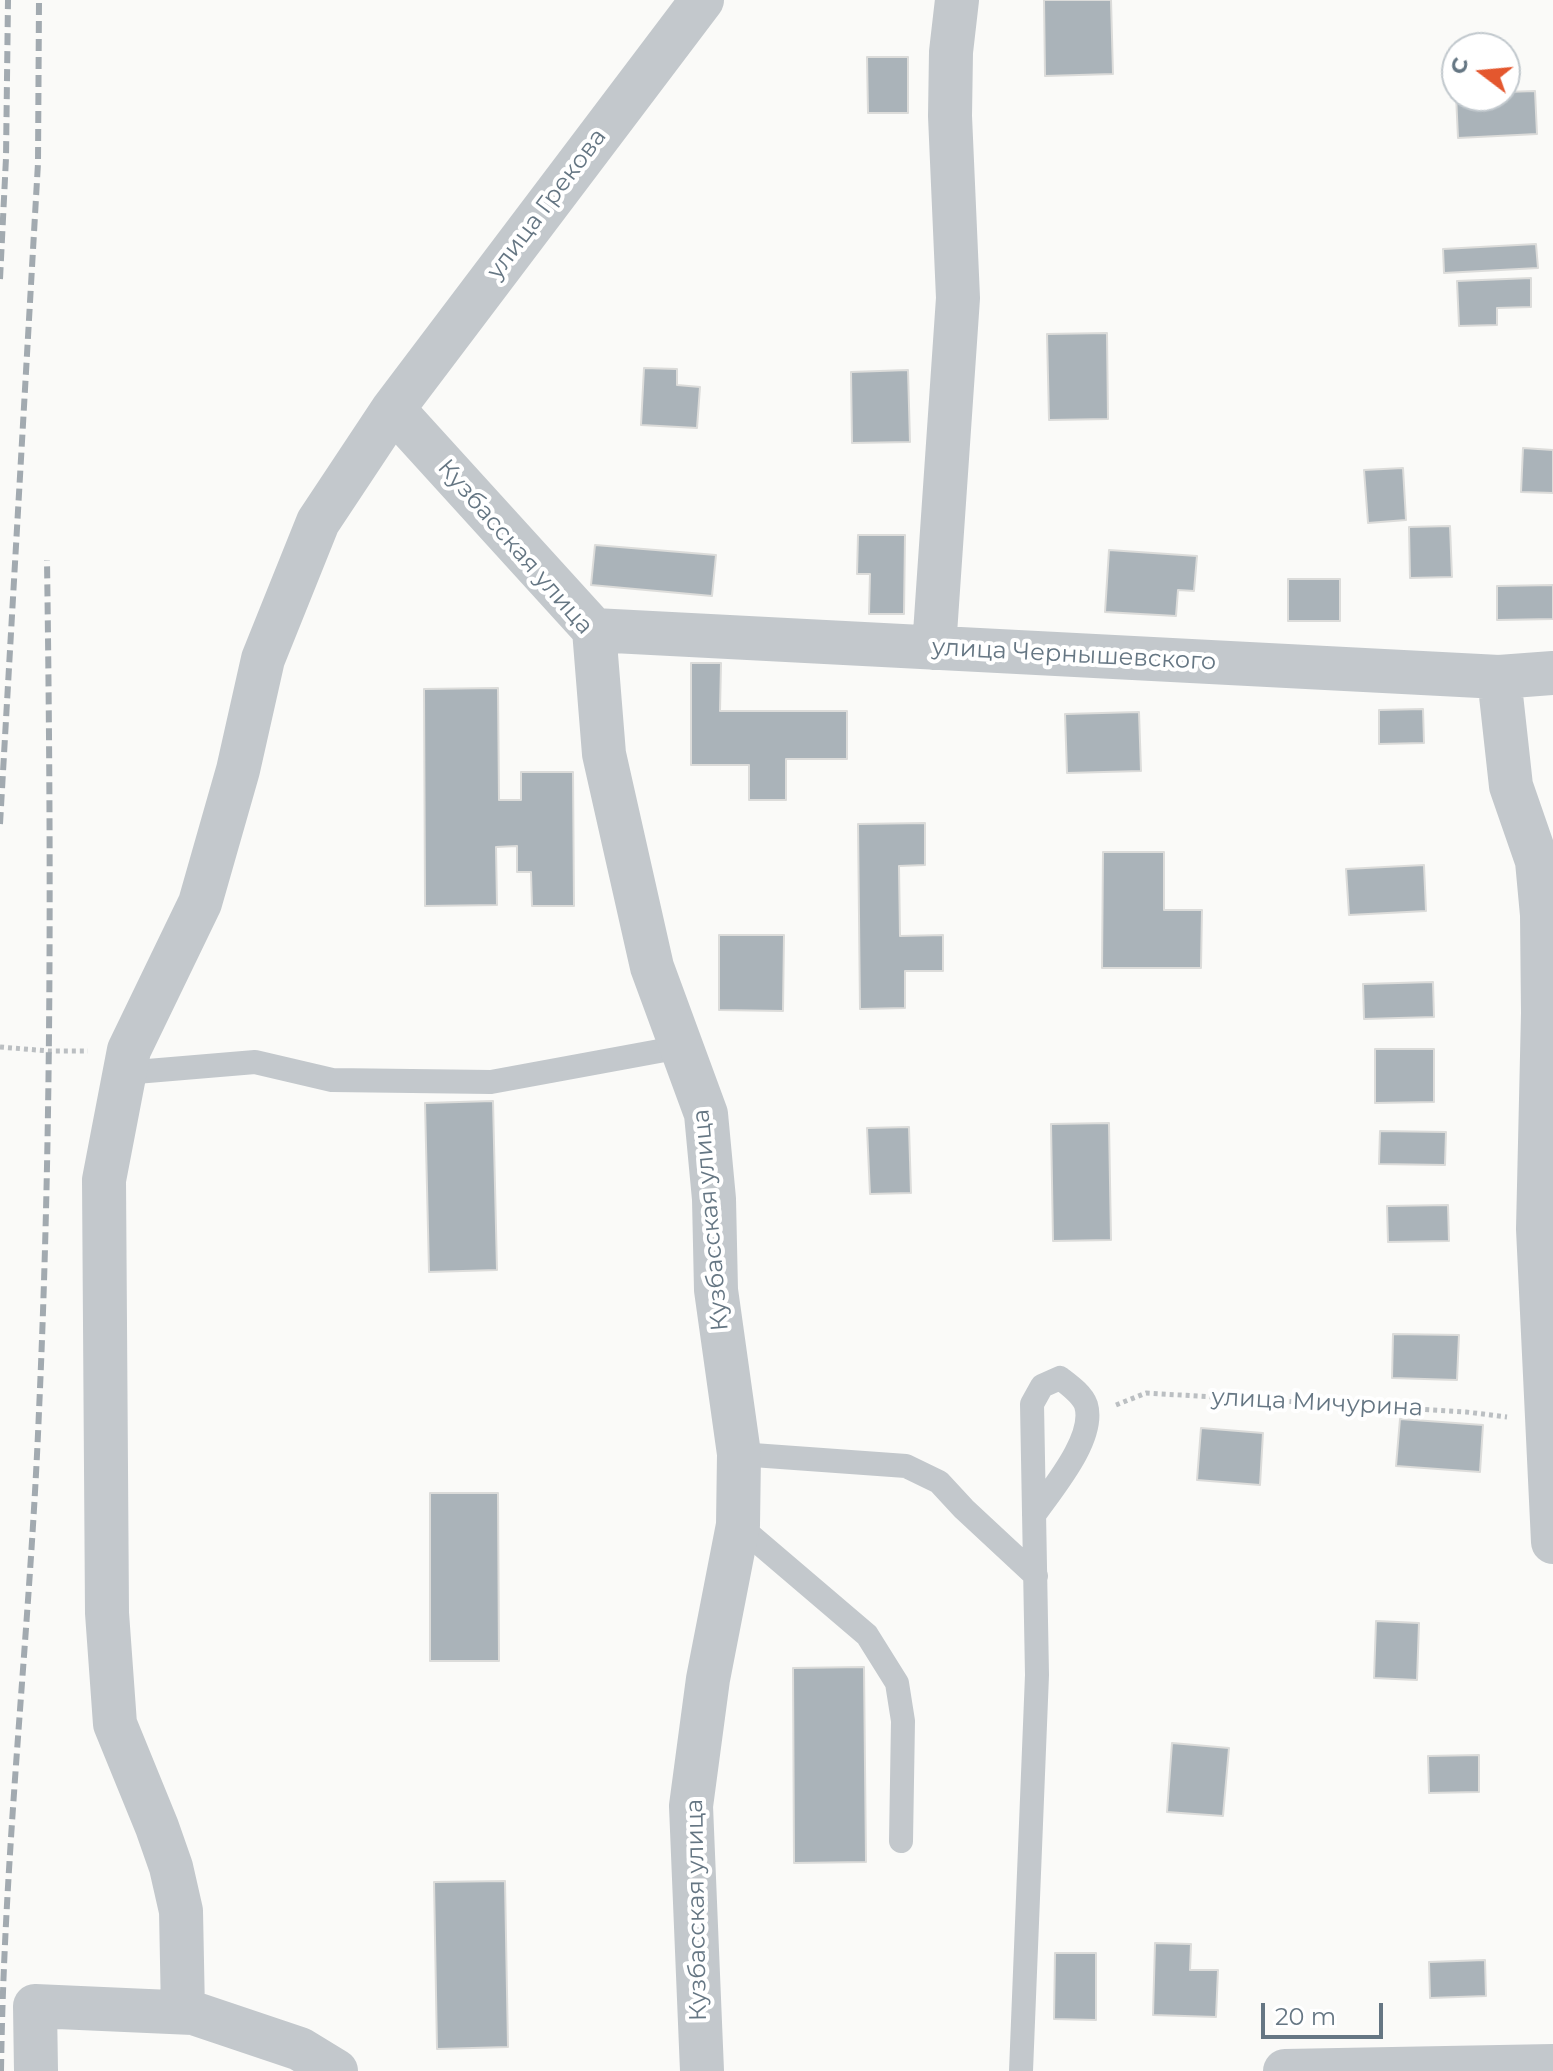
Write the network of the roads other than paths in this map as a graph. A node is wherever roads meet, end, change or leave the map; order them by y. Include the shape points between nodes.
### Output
1 (702, 0) edge
2 (957, 0) edge
3 (393, 409) junction
4 (594, 630) junction
5 (934, 648) junction
6 (1553, 673) edge
7 (1499, 677) junction
8 (681, 1047) junction
9 (127, 1062) junction
10 (1550, 1423) edge
11 (739, 1454) junction
12 (1034, 1515) junction
13 (738, 1525) junction
14 (1553, 1542) edge
15 (1036, 1576) junction
16 (901, 1841) dead end
17 (183, 2012) junction
18 (1553, 2066) edge
19 (36, 2071) edge
20 (336, 2071) edge
21 (702, 2071) edge
22 (1021, 2071) edge
23 (1285, 2071) edge

1 - 3 street, улица Грекова
2 - 5 street via 950,116 958,298
3 - 4 street, Кузбасская улица
3 - 9 street, улица Грекова via 318,522 263,659 200,903
4 - 5 street, улица Чернышевского
4 - 8 street, Кузбасская улица via 604,754 652,967
5 - 7 street, улица Чернышевского
6 - 7 street, улица Чернышевского
7 - 10 street via 1511,786 1537,861 1542,915 1538,1229
8 - 9 lane via 491,1082 332,1080 255,1062
8 - 11 street, Кузбасская улица via 706,1114 716,1290
9 - 17 street, улица Грекова via 104,1180 107,1613 115,1724 157,1827 181,1911
10 - 14 street
11 - 13 street, Кузбасская улица
11 - 15 lane via 906,1466 939,1482
12 - 12 lane via 1079,1447 1088,1421 1085,1402 1060,1378 1042,1386 1032,1404
12 - 15 lane
13 - 16 lane via 867,1635 897,1683 903,1721
13 - 21 street, Кузбасская улица via 708,1679 691,1806
15 - 22 lane
17 - 19 street via 35,2006
17 - 20 street via 300,2049
18 - 23 street

